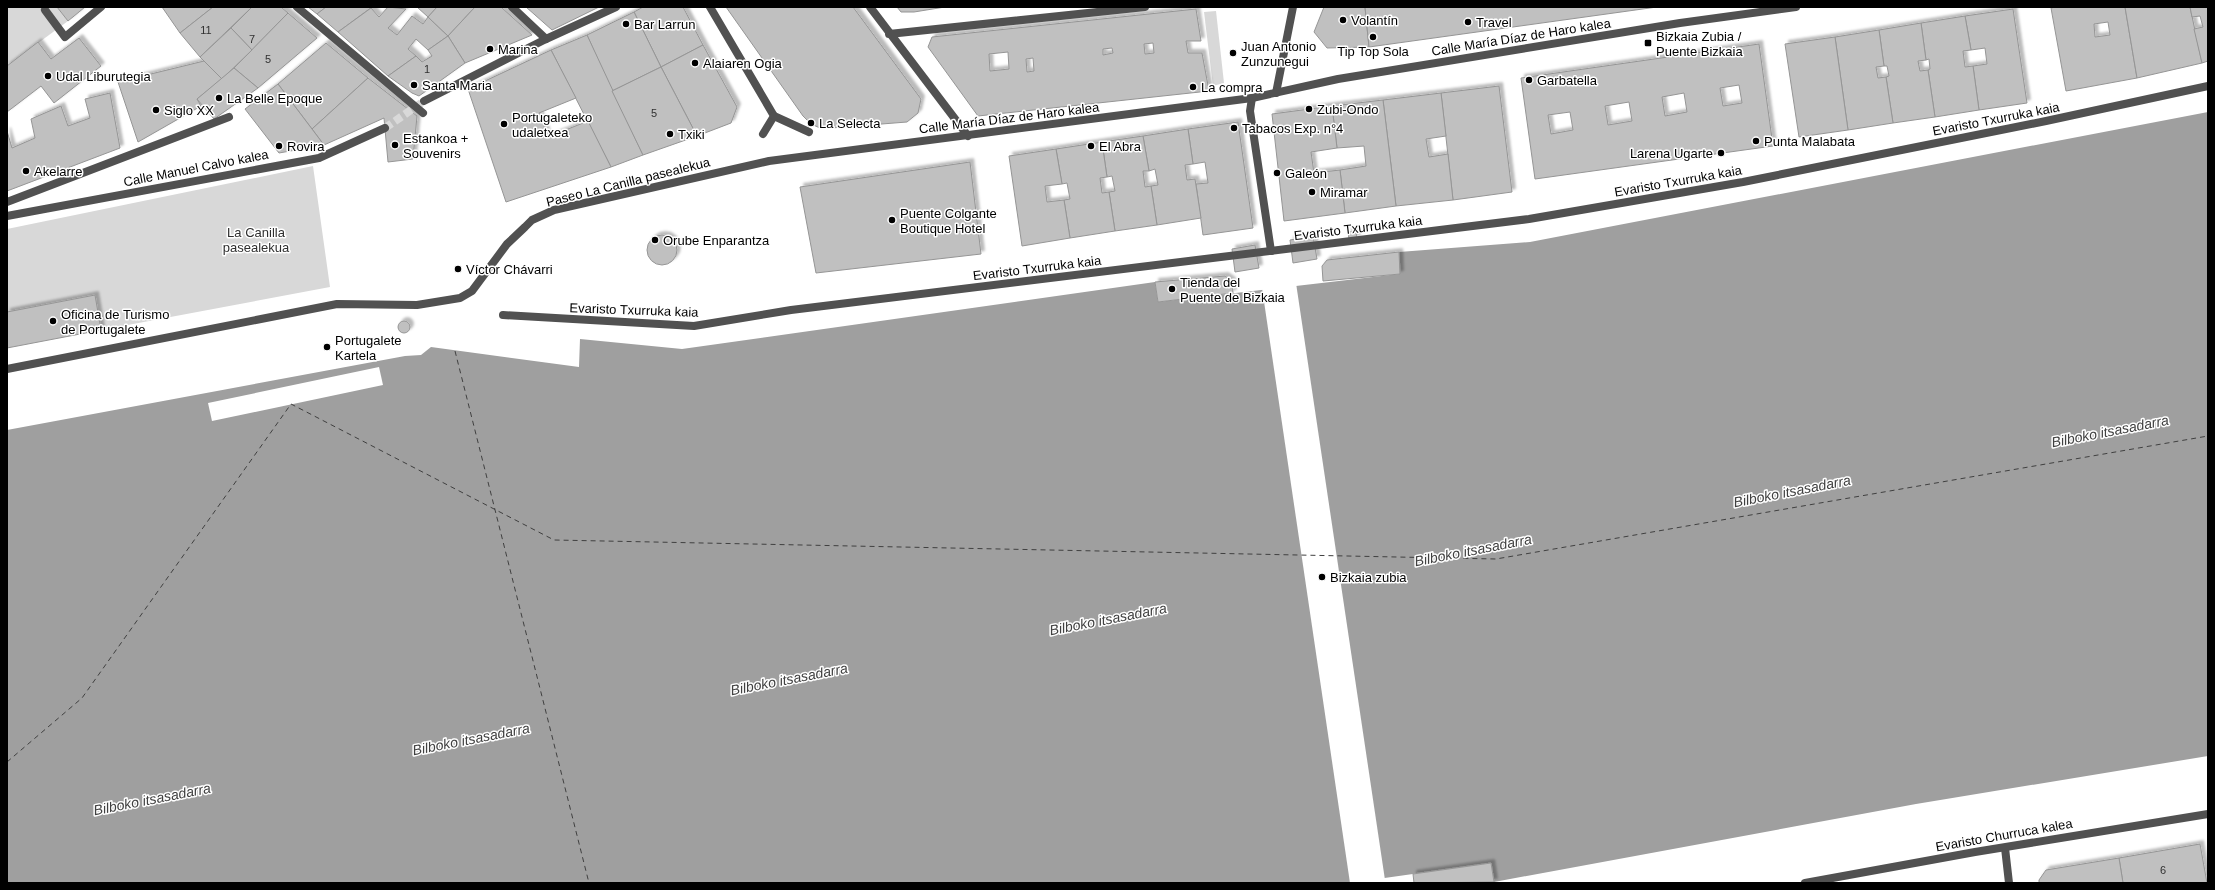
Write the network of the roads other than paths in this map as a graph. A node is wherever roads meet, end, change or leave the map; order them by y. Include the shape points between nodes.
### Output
1 (101, 7) edge
2 (297, 7) edge
3 (512, 7) edge
4 (616, 7) edge
5 (710, 7) edge
6 (870, 7) edge
7 (1145, 7) edge
8 (1293, 7) edge
9 (1796, 7) edge
10 (45, 10) dead end
11 (889, 34) junction
12 (546, 39) junction
13 (2208, 86) edge
14 (1276, 93) junction
15 (1252, 98) junction
16 (424, 101) tunnel mouth
17 (423, 112) dead end
18 (774, 116) junction
19 (229, 117) dead end
20 (385, 128) tunnel mouth
21 (809, 132) dead end
22 (763, 134) dead end
23 (968, 136) junction
24 (769, 161) joint
25 (7, 202) edge
26 (7, 216) edge
27 (1271, 251) junction
28 (503, 315) dead end
29 (7, 369) edge
30 (2208, 814) edge
31 (2004, 848) junction
32 (1805, 883) edge
33 (2009, 883) edge

1 - 10 street via 65,37
2 - 17 street
3 - 12 street
4 - 12 street
5 - 18 street
6 - 11 street
7 - 11 street
8 - 14 street
9 - 14 street, Calle María Díaz de Haro kalea via 1680,23 1346,78
11 - 23 street
12 - 16 street
13 - 27 street, Evaristo Txurruka kaia via 1742,182 1529,219
14 - 15 street, Calle María Díaz de Haro kalea
15 - 23 street, Calle María Díaz de Haro kalea
15 - 27 street via 1250,111
18 - 21 street
18 - 22 street
19 - 25 street, Calle Manuel Calvo kalea
20 - 26 street, Calle Manuel Calvo kalea via 319,158
23 - 24 street, Calle María Díaz de Haro kalea
24 - 29 street, Paseo La Canilla pasealekua via 554,210 532,220 507,244 472,291 460,298 417,305 337,304
27 - 28 street, Evaristo Txurruka kaia via 791,310 694,326
30 - 31 street, Evaristo Churruca kalea
31 - 32 street, Evaristo Churruca kalea
31 - 33 street

